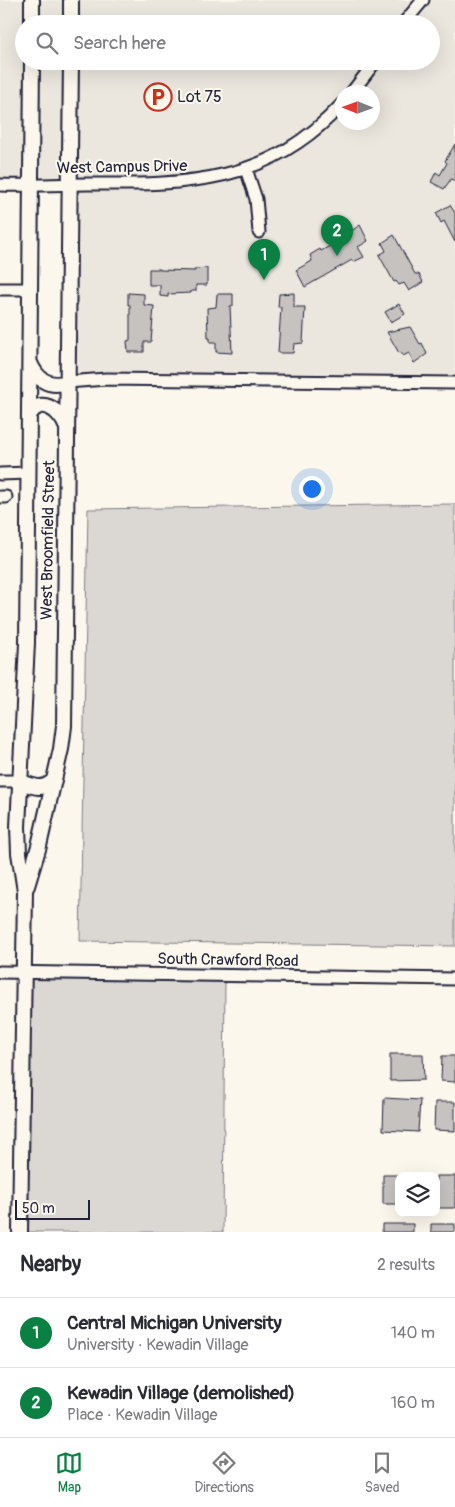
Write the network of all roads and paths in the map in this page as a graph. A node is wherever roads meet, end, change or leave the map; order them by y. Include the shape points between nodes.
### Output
1 (32, 0) edge
2 (71, 0) edge
3 (422, 0) edge
4 (32, 15) edge
5 (71, 15) edge
6 (410, 15) edge
7 (32, 70) edge
8 (71, 70) edge
9 (369, 70) edge
10 (357, 85) edge
11 (335, 111) edge
12 (246, 169) junction
13 (69, 184) junction
14 (0, 185) edge
15 (31, 185) junction
16 (259, 232) dead end
17 (0, 289) edge
18 (31, 290) junction
19 (30, 363) junction
20 (67, 382) junction
21 (455, 383) edge
22 (29, 416) junction
23 (67, 429) junction
24 (29, 473) junction
25 (0, 474) edge
26 (54, 780) junction
27 (0, 781) edge
28 (19, 781) junction
29 (25, 892) junction
30 (0, 972) edge
31 (24, 973) junction
32 (455, 979) edge
33 (20, 1232) edge

1 - 4 main road
2 - 5 main road
3 - 6 street
7 - 15 main road, West Broomfield Street
8 - 13 main road, West Broomfield Street
9 - 10 street
11 - 12 street, West Campus Drive via 294,145
12 - 13 street, West Campus Drive via 215,178 172,184
12 - 16 street via 256,199
13 - 15 street, West Campus Drive
13 - 20 main road, West Broomfield Street
14 - 15 street, West Campus Drive
15 - 18 main road, West Broomfield Street
17 - 18 street
18 - 19 main road, West Broomfield Street
19 - 20 main road via 36,375 49,384
19 - 22 main road, West Broomfield Street
20 - 21 street via 106,374
20 - 23 main road, West Broomfield Street
22 - 23 main road via 35,408 47,406 59,413
22 - 24 main road, West Broomfield Street
23 - 26 main road, West Broomfield Street via 64,721
24 - 25 street
24 - 28 main road, West Broomfield Street via 27,643
26 - 28 main road via 41,788
26 - 29 main road, West Broomfield Street
27 - 28 street
28 - 29 main road, West Broomfield Street via 18,844
29 - 31 main road, West Broomfield Street
30 - 31 street, South Crawford Road
31 - 32 street, South Crawford Road
31 - 33 main road, West Broomfield Street

